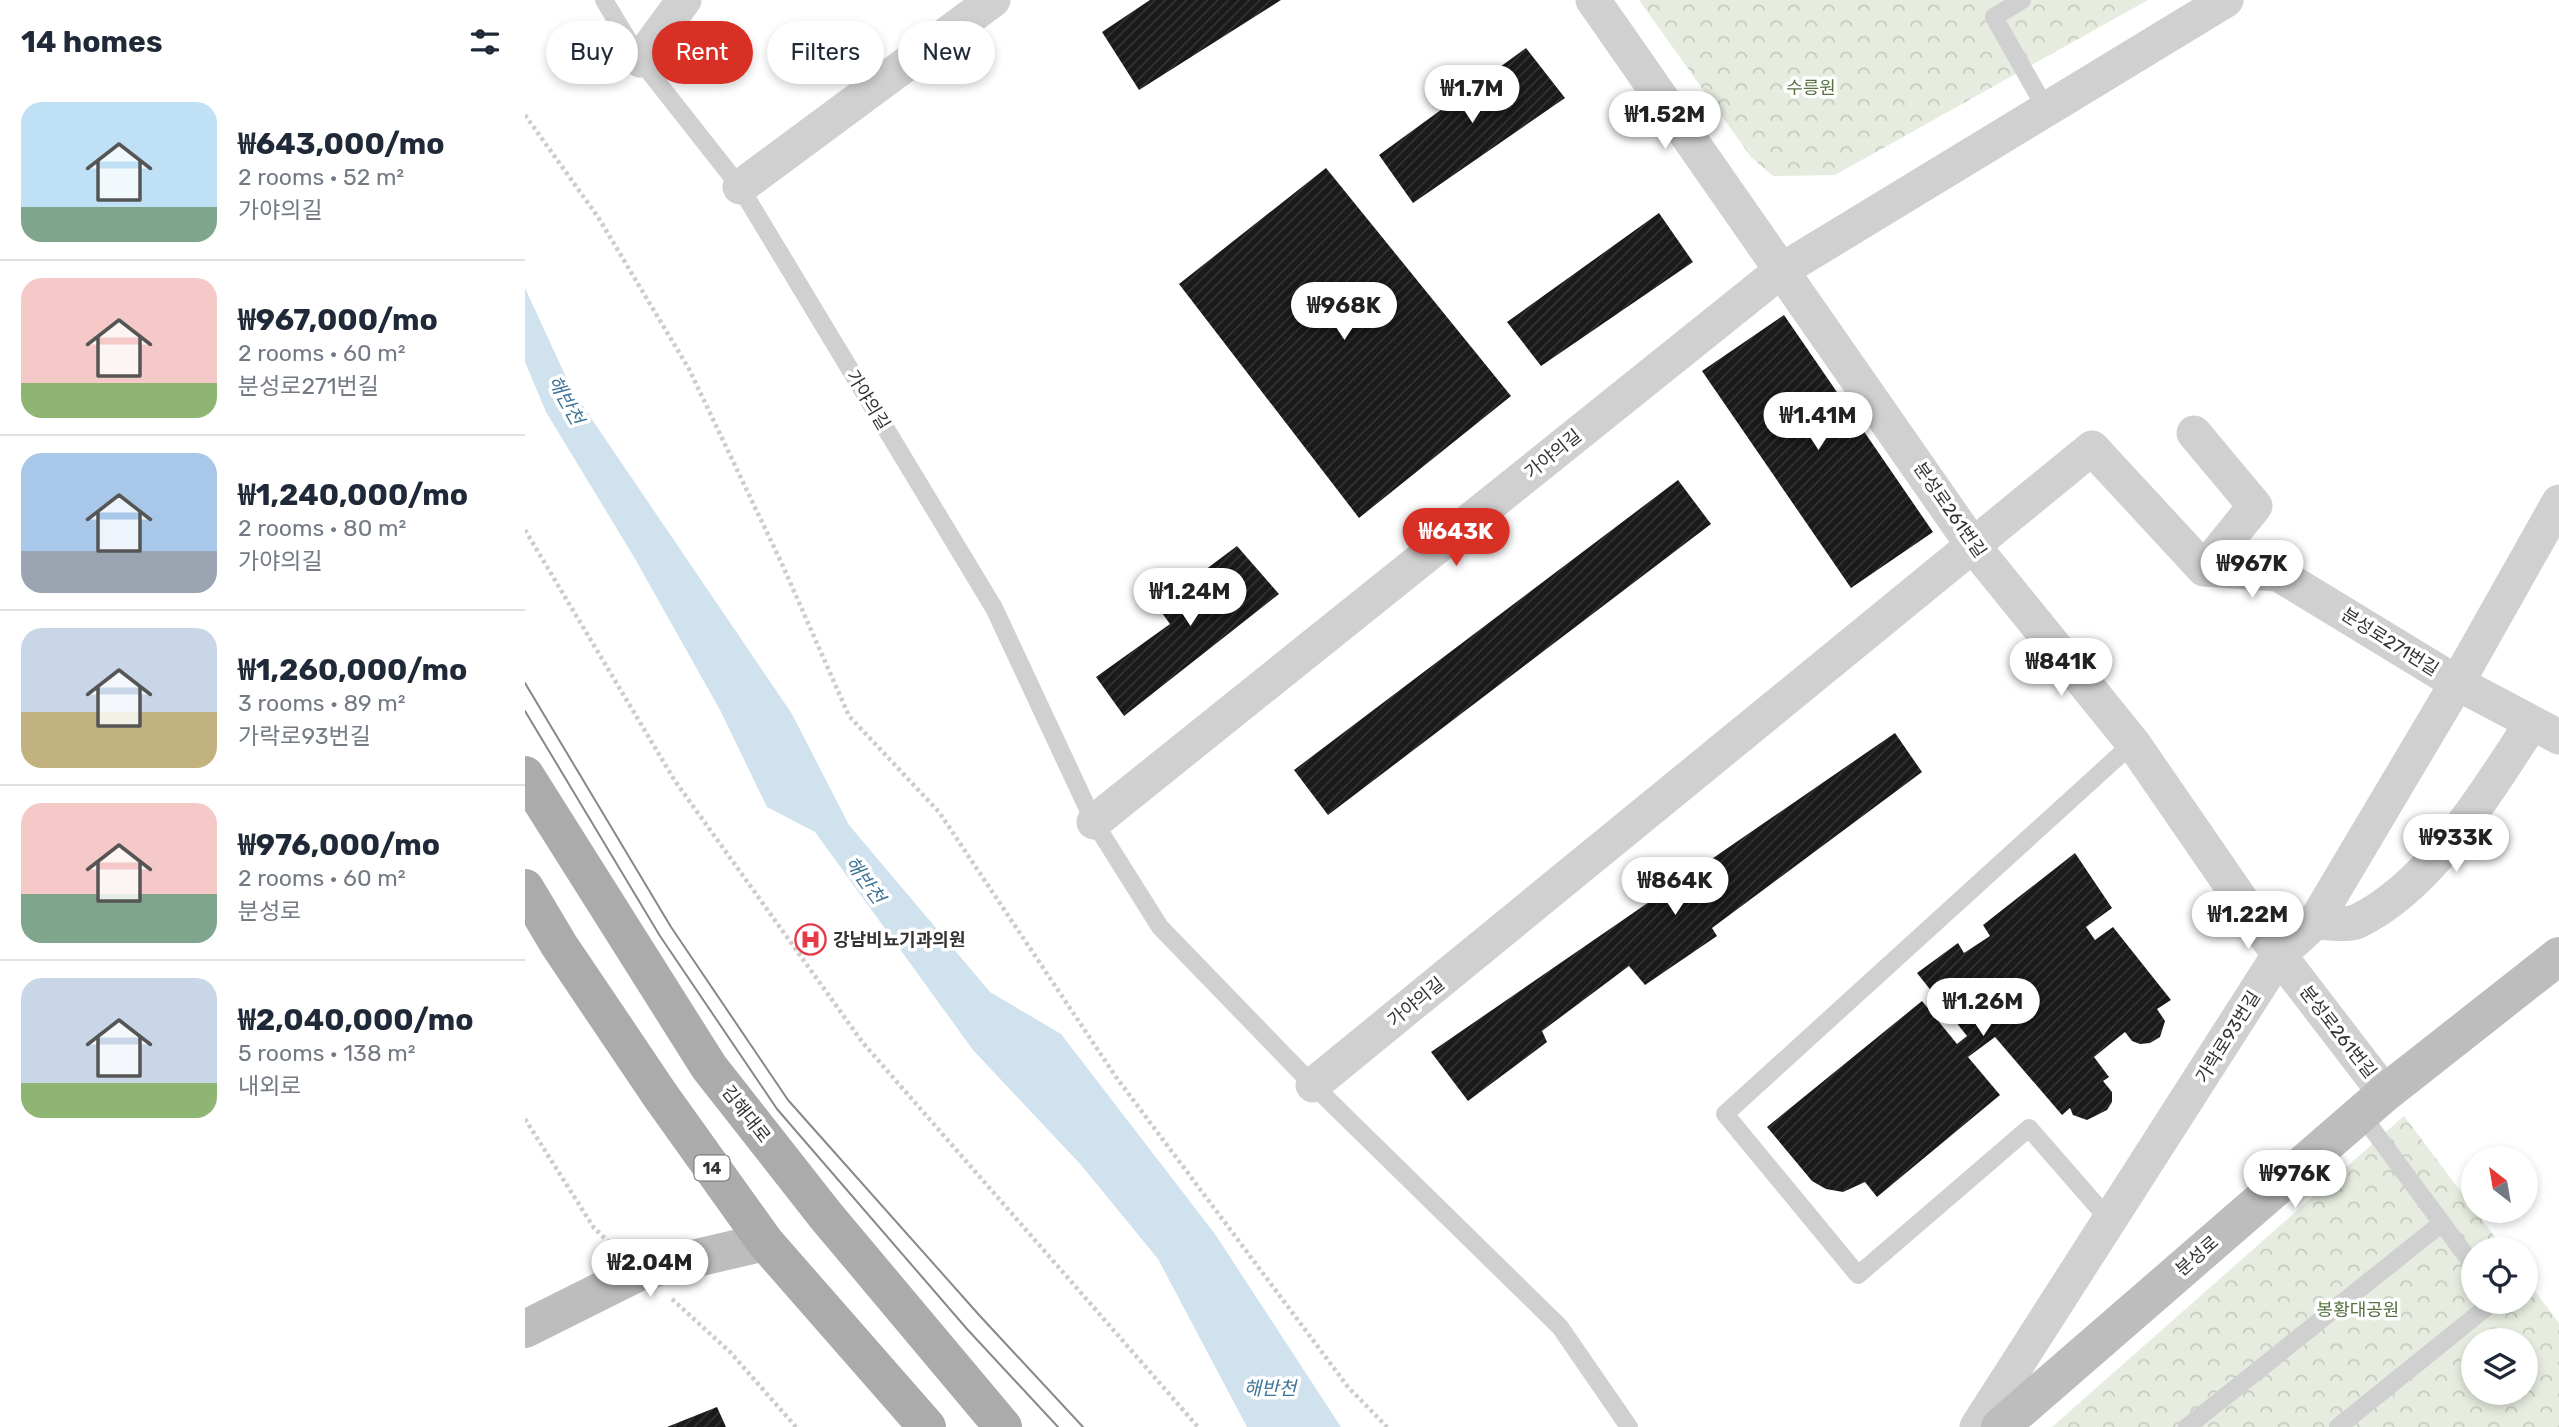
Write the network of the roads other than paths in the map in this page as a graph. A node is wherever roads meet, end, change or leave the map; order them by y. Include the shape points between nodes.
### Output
1 (604, 0) edge
2 (684, 0) edge
3 (993, 0) edge
4 (1593, 0) edge
5 (2022, 0) edge
6 (2226, 0) edge
7 (640, 60) junction
8 (2046, 109) junction
9 (740, 187) junction
10 (1782, 270) junction
11 (2194, 433) dead end
12 (2559, 502) edge
13 (1974, 547) junction
14 (2204, 569) junction
15 (2457, 683) junction
16 (2546, 730) edge
17 (2133, 743) junction
18 (525, 775) edge
19 (1094, 822) junction
20 (525, 888) edge
21 (2315, 922) junction
22 (2279, 955) junction
23 (2559, 956) edge
24 (1313, 1086) junction
25 (2373, 1104) junction
26 (2111, 1222) junction
27 (2442, 1223) junction
28 (765, 1242) junction
29 (2461, 1249) edge
30 (2478, 1314) edge
31 (525, 1329) edge
32 (927, 1427) edge
33 (1003, 1427) edge
34 (1629, 1427) edge
35 (1977, 1427) edge
36 (2000, 1427) edge
37 (2187, 1427) edge
38 (2338, 1427) edge

1 - 7 lane, 가야의길
2 - 7 street
3 - 9 street
4 - 10 street, 분성로261번길
5 - 8 lane via 1994,16
6 - 8 street
7 - 9 lane, 가야의길
8 - 10 street
9 - 19 lane, 가야의길 via 994,608
10 - 13 street, 분성로261번길
10 - 19 street, 가야의길
11 - 14 street via 2255,506
12 - 15 street, 가락로93번길
13 - 14 street via 2092,448
13 - 17 street, 분성로261번길
13 - 24 street, 가야의길
14 - 15 street, 분성로271번길 via 2278,574
15 - 16 street, 분성로271번길
15 - 21 street, 가락로93번길
16 - 21 street, 분성로271번길 via 2408,886 2356,923
17 - 22 street, 분성로261번길
17 - 26 lane via 1725,1114 1858,1275 2029,1128
18 - 33 main road, 김해대로 via 709,1067 826,1216
19 - 24 lane, 가야의길 via 1160,928
20 - 28 main road, 14 via 660,1095
21 - 22 street, 가락로93번길
22 - 25 street, 분성로261번길
22 - 26 street, 가락로93번길
23 - 25 main road, 분성로
24 - 34 lane, 가야의길 via 1560,1327
25 - 27 lane
25 - 36 main road, 분성로
26 - 35 street, 가락로93번길
27 - 29 lane
27 - 37 lane
28 - 31 main road via 641,1271
28 - 32 main road, 14
30 - 38 lane

